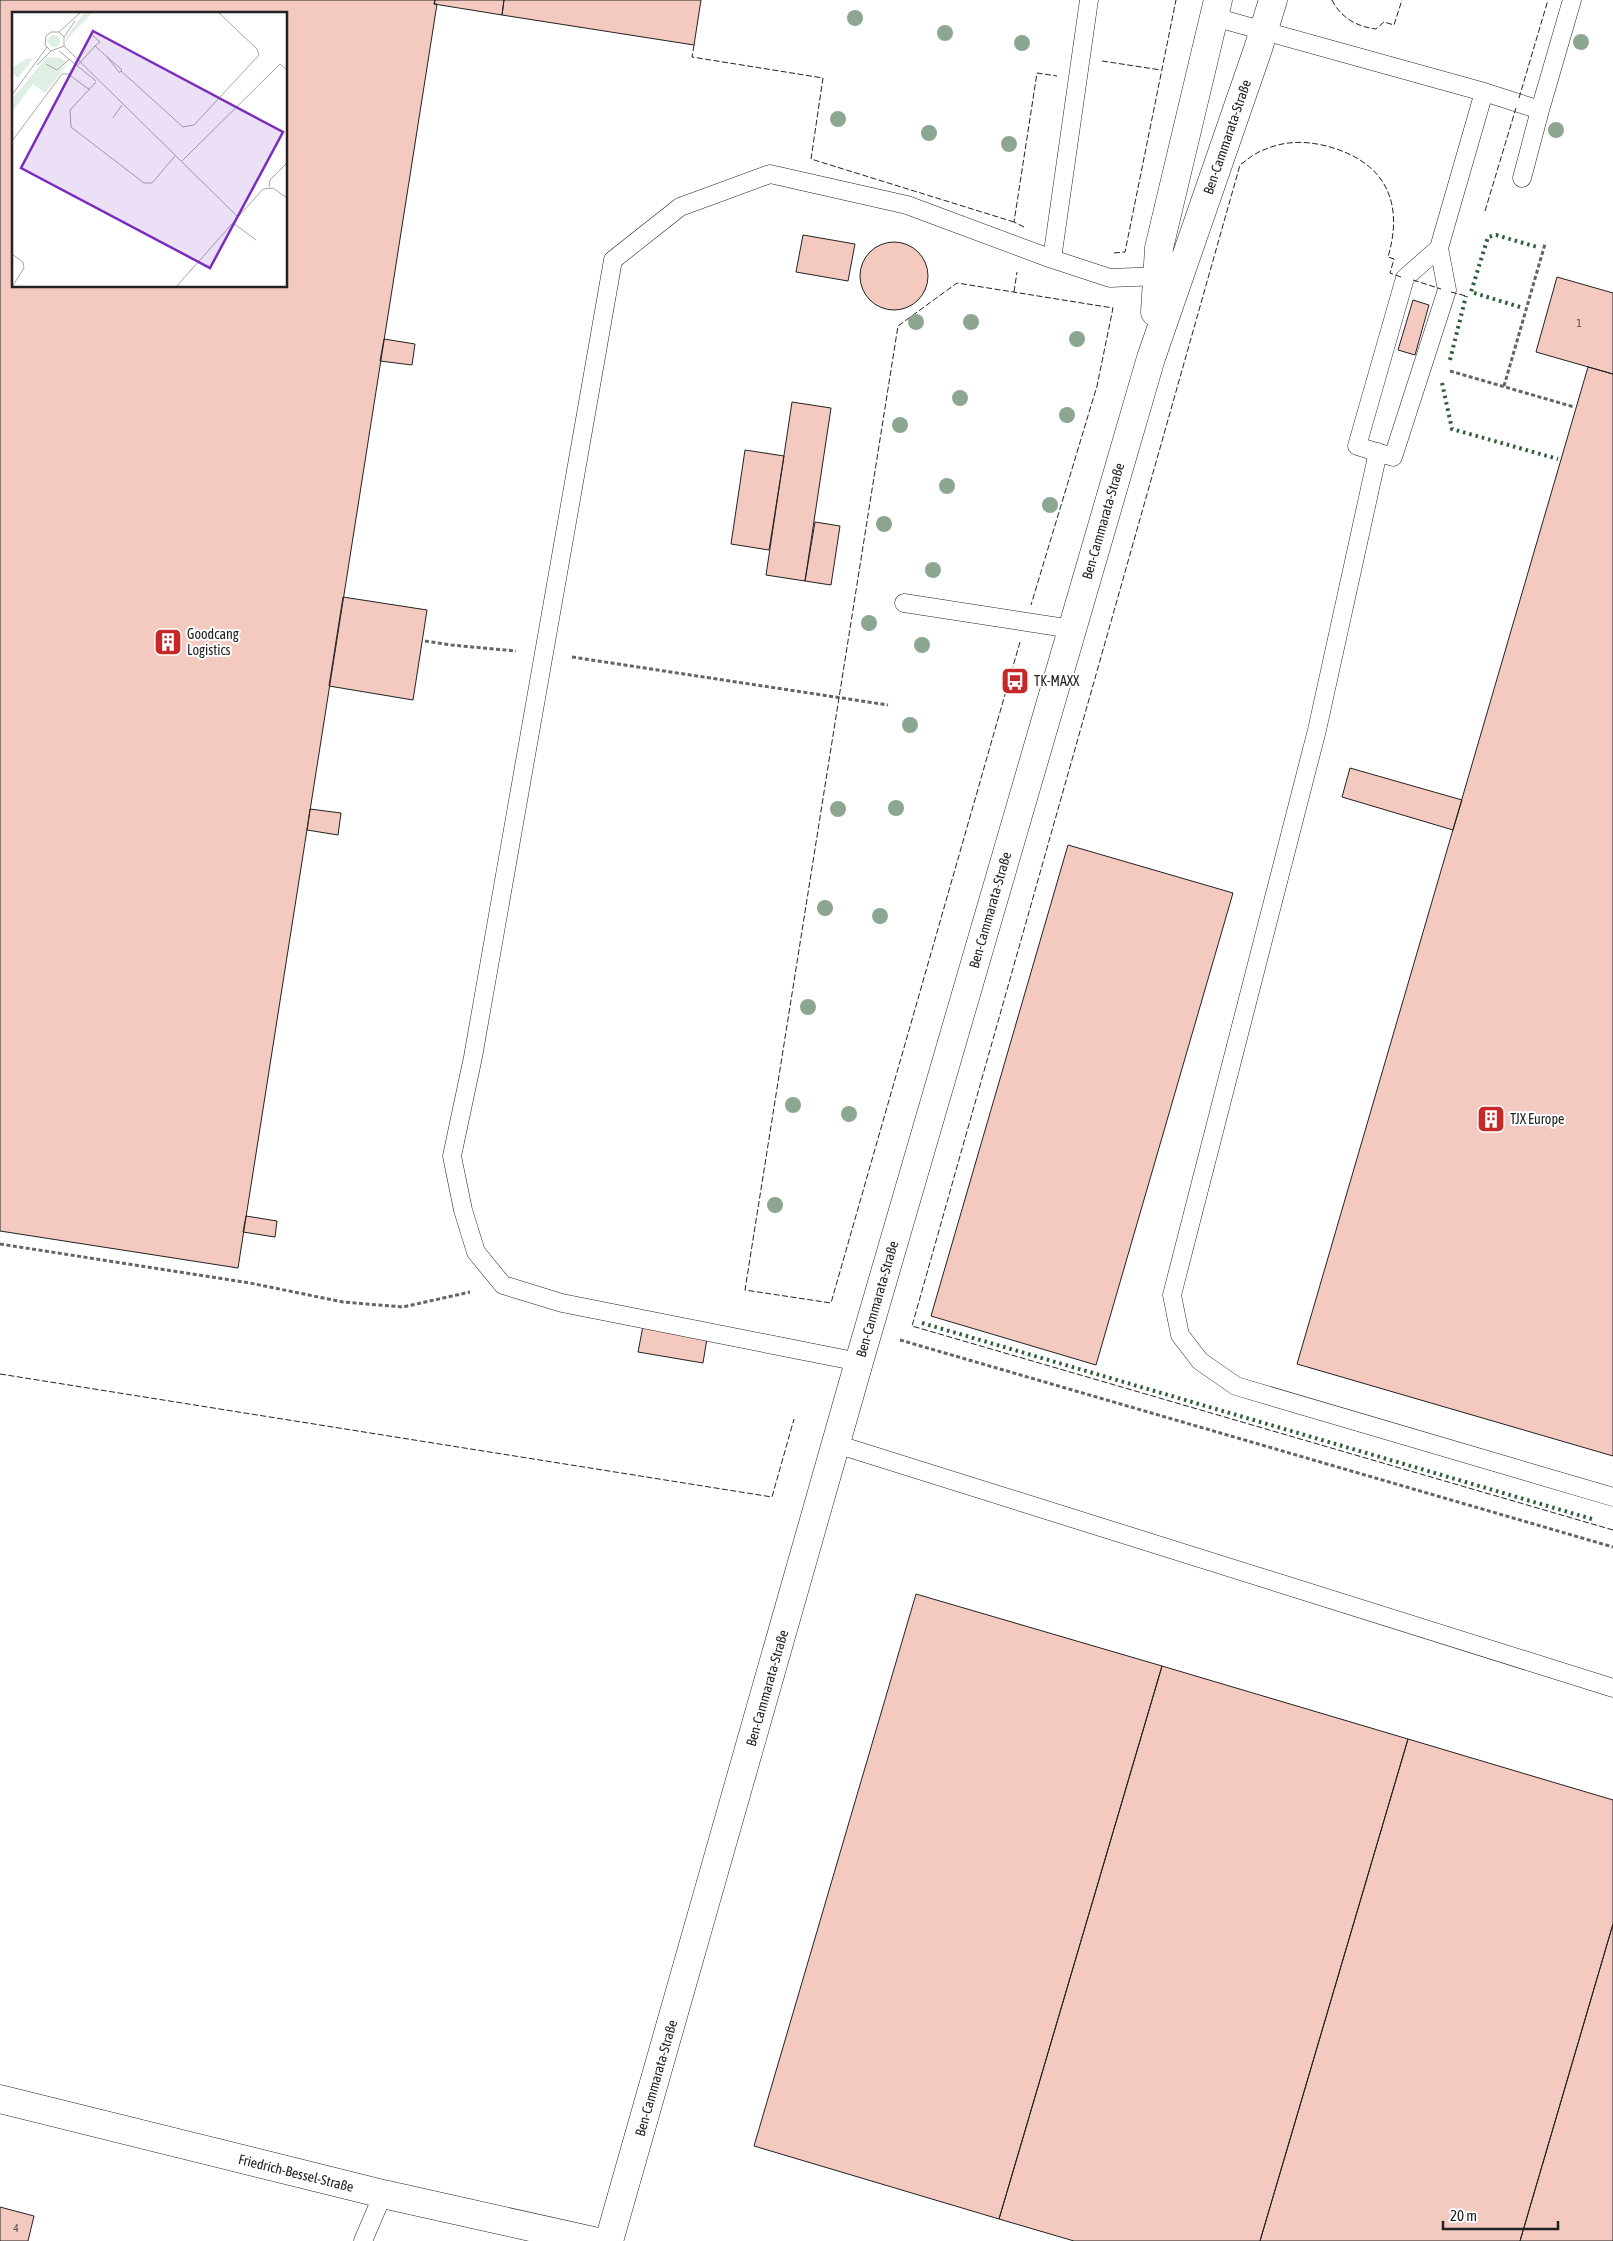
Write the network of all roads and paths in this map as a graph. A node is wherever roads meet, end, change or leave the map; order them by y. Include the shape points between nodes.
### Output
1 (1089, 0) edge
2 (1273, 0) edge
3 (1572, 0) edge
4 (1216, 9) edge
5 (1263, 31) junction
6 (1484, 92) junction
7 (1540, 110) junction
8 (1522, 178) dead end
9 (1545, 244) dead end
10 (1438, 248) junction
11 (1052, 259) junction
12 (1159, 276) junction
13 (1151, 358) junction
14 (1423, 363) junction
15 (1504, 386) junction
16 (1574, 407) dead end
17 (1378, 452) junction
18 (904, 603) dead end
19 (1072, 629) junction
20 (425, 641) dead end
21 (544, 653) junction
22 (888, 705) dead end
23 (0, 1244) edge
24 (503, 1285) junction
25 (868, 1331) junction
26 (859, 1362) junction
27 (836, 1444) junction
28 (1613, 1497) edge
29 (1613, 1548) edge
30 (1613, 1688) edge
31 (0, 2099) edge
32 (383, 2194) junction
33 (532, 2235) edge
34 (363, 2241) edge
35 (593, 2241) edge
36 (610, 2241) edge

1 - 11 lane
2 - 5 street, Ben-Cammarata-Straße
3 - 7 lane
4 - 5 lane
4 - 12 street, Ben-Cammarata-Straße via 1159,248
5 - 6 lane
5 - 13 street, Ben-Cammarata-Straße
6 - 7 lane
6 - 10 lane
7 - 8 lane
9 - 15 path
10 - 14 lane via 1447,290
10 - 17 lane via 1406,278 1357,446
11 - 12 lane via 1110,278
11 - 21 lane via 907,205 770,174 680,207 613,260
12 - 13 street, Ben-Cammarata-Straße
13 - 19 street, Ben-Cammarata-Straße
14 - 15 path
14 - 17 lane via 1393,457
15 - 16 path
17 - 28 lane via 1317,730 1172,1295 1180,1335 1200,1362 1236,1386
18 - 19 lane
19 - 25 street, Ben-Cammarata-Straße
20 - 21 path
21 - 22 path
21 - 24 lane via 452,1156 476,1252
23 - 24 path via 250,1283 343,1302 403,1307
24 - 26 lane via 562,1303
25 - 26 street, Ben-Cammarata-Straße
25 - 29 path
26 - 27 street, Ben-Cammarata-Straße
27 - 30 lane
27 - 36 street, Ben-Cammarata-Straße
31 - 32 street, Friedrich-Bessel-Straße
32 - 33 street, Friedrich-Bessel-Straße
32 - 34 lane
33 - 35 street, Friedrich-Bessel-Straße

